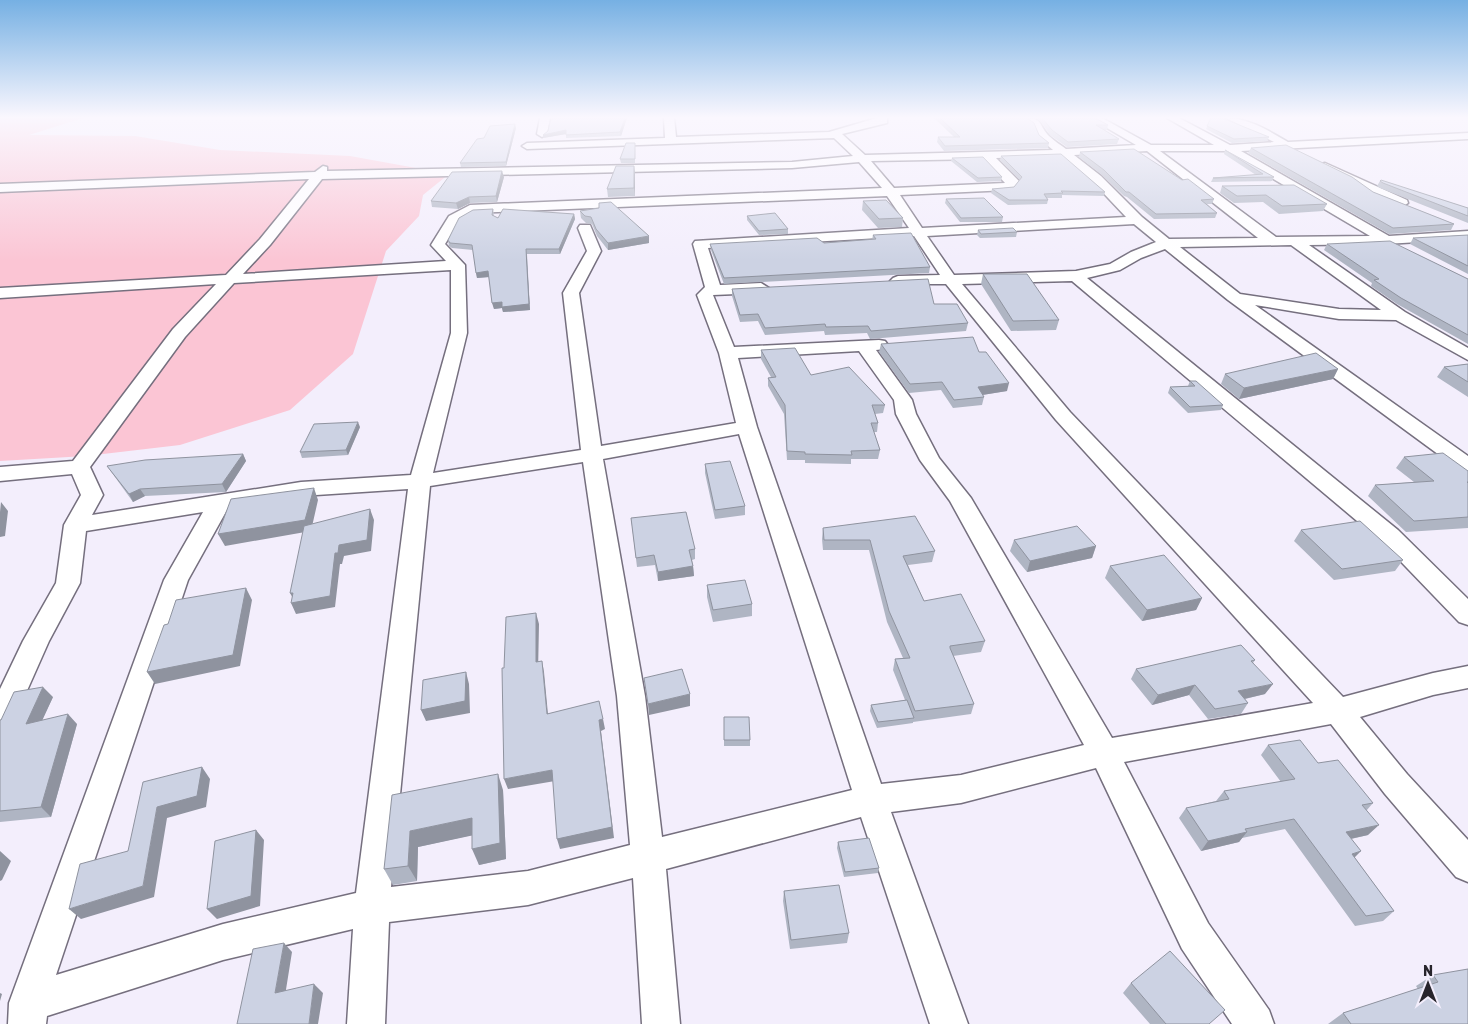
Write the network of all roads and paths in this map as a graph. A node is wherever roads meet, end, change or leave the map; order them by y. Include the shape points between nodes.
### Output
1 (745, 166) edge
2 (869, 166) edge
3 (997, 166) edge
4 (1081, 166) edge
5 (1173, 166) edge
6 (1257, 166) edge
7 (1325, 166) edge
8 (324, 168) junction
9 (1290, 186) junction
10 (1271, 187) edge
11 (0, 188) edge
12 (1203, 188) junction
13 (1222, 188) edge
14 (892, 193) junction
15 (1410, 207) edge
16 (1137, 220) junction
17 (1455, 224) edge
18 (585, 228) dead end
19 (1468, 230) edge
20 (919, 231) junction
21 (1468, 235) edge
22 (1386, 240) junction
23 (1273, 242) junction
24 (1295, 242) junction
25 (1167, 243) junction
26 (1411, 253) edge
27 (458, 265) junction
28 (1076, 276) junction
29 (949, 278) junction
30 (228, 280) junction
31 (880, 282) edge
32 (773, 287) edge
33 (714, 290) junction
34 (0, 293) edge
35 (1234, 297) junction
36 (1399, 314) junction
37 (893, 344) edge
38 (864, 346) junction
39 (728, 353) junction
40 (1468, 354) edge
41 (747, 427) junction
42 (592, 453) junction
43 (1468, 466) edge
44 (79, 467) junction
45 (0, 474) edge
46 (420, 481) junction
47 (220, 502) junction
48 (75, 525) junction
49 (1468, 615) edge
50 (1468, 677) edge
51 (1338, 711) junction
52 (0, 720) edge
53 (1104, 753) junction
54 (871, 800) junction
55 (648, 857) junction
56 (1468, 865) edge
57 (372, 907) junction
58 (28, 1014) edge
59 (366, 1024) edge
60 (661, 1024) edge
61 (949, 1024) edge
62 (1255, 1024) edge

1 - 8 street via 449,174
2 - 14 street
3 - 14 street via 1013,181 1009,186
4 - 16 street
5 - 12 street
6 - 9 street
7 - 15 street via 1354,178 1375,193
8 - 11 street
8 - 30 street via 265,242
9 - 10 street
9 - 22 street
12 - 13 street
12 - 23 street
14 - 20 street
14 - 27 street via 470,209 454,219 438,246
16 - 20 street
16 - 25 street
17 - 19 street
18 - 42 street via 594,252 571,293
20 - 29 street
20 - 33 street via 700,244
21 - 22 street
22 - 24 street
22 - 26 street
23 - 24 street
23 - 25 street
24 - 36 street
25 - 28 street via 1115,267
25 - 35 street
27 - 30 street
27 - 46 street via 459,333
28 - 29 street
28 - 49 street via 1390,536
29 - 31 street
29 - 51 street via 987,336
30 - 34 street
30 - 44 street via 179,333
32 - 33 street
33 - 39 street via 705,295
35 - 36 street via 1339,314
35 - 43 street
36 - 40 street
37 - 38 street
38 - 39 street
38 - 53 street via 903,400 906,414 930,460 960,498
39 - 41 street
41 - 42 street
41 - 54 street
42 - 46 street
42 - 55 street via 631,696
44 - 45 street
44 - 48 street via 92,495
46 - 47 street via 301,489
46 - 57 street
47 - 48 street
47 - 58 street via 176,580
48 - 52 street via 68,583 36,641
50 - 51 street
51 - 53 street
51 - 56 street via 1396,784
53 - 54 street via 961,790
53 - 62 street via 1195,936
54 - 55 street
54 - 61 street
55 - 57 street via 528,888
55 - 60 street
57 - 58 street via 223,942
57 - 59 street

